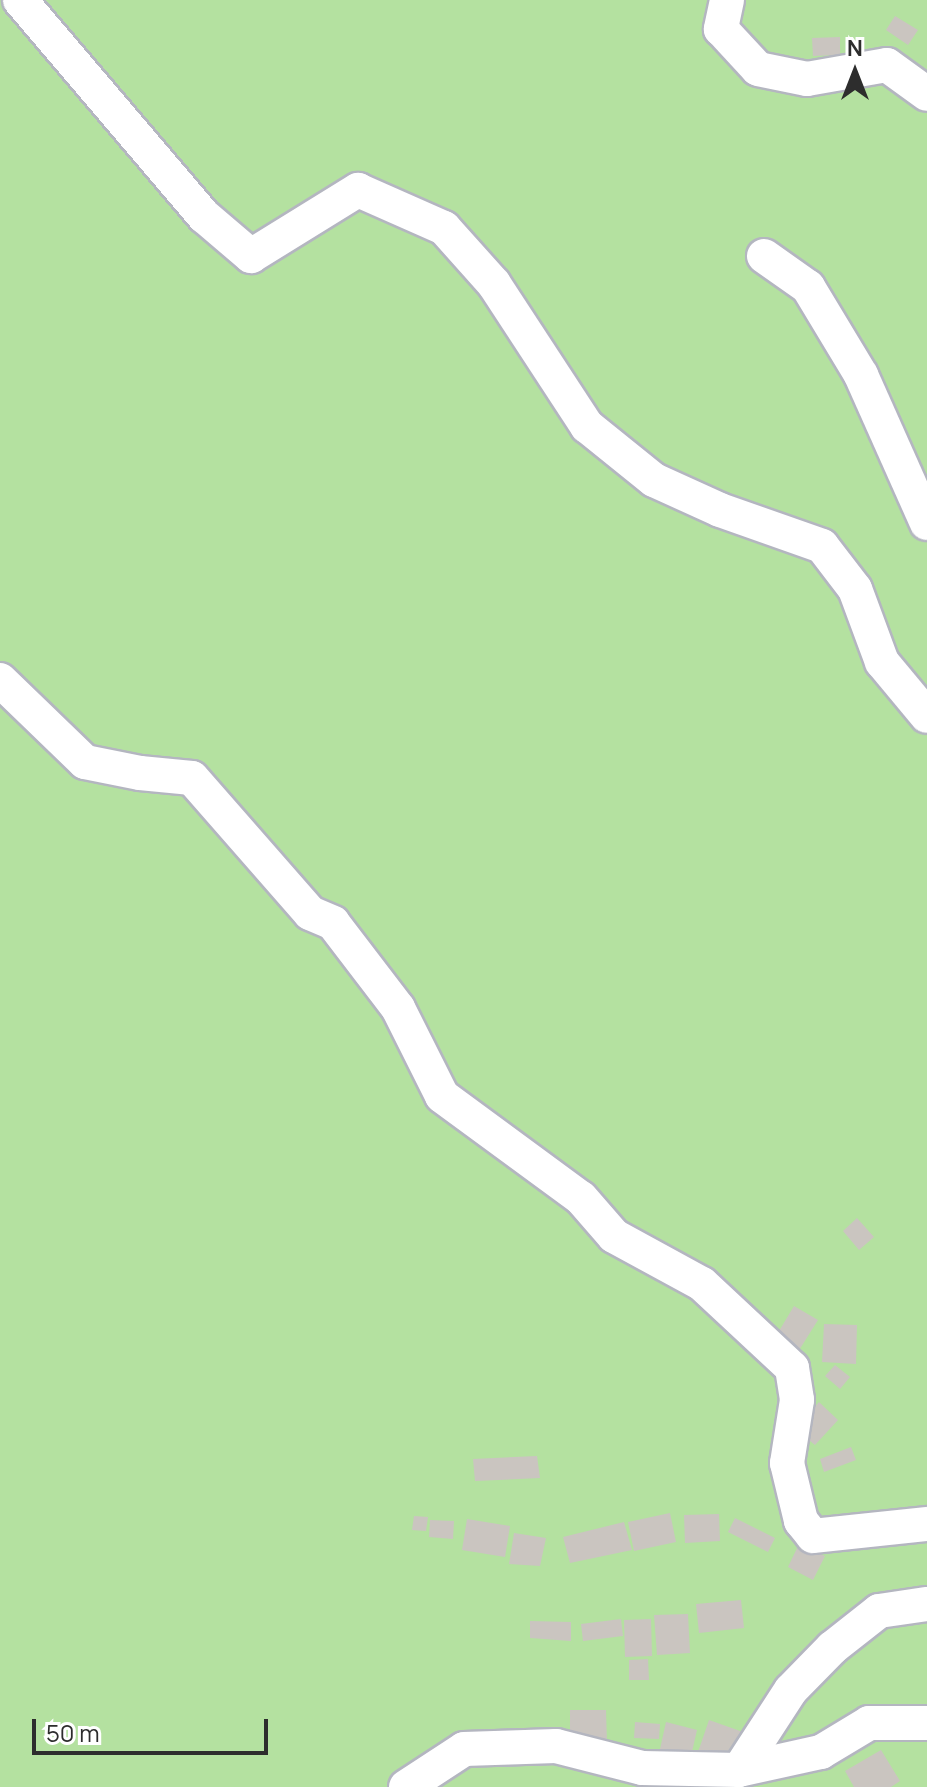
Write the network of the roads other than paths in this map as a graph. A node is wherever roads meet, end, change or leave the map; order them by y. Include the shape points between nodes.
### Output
1 (20, 0) edge
2 (727, 0) edge
3 (927, 94) edge
4 (764, 256) dead end
5 (927, 523) edge
6 (0, 680) edge
7 (927, 716) edge
8 (927, 1524) edge
9 (927, 1604) edge
10 (927, 1723) edge
11 (739, 1770) junction
12 (406, 1787) edge

1 - 7 street via 204,216 251,256 358,190 444,228 494,284 587,426 654,480 822,546 855,589 882,662
2 - 3 street via 721,29 758,69 807,79 887,65
4 - 5 street via 808,287 861,375
6 - 8 street via 85,762 192,778 310,913 333,923 398,1008 442,1096 581,1198 614,1236 702,1284 792,1368 797,1400 787,1463 801,1521 813,1536
9 - 11 street via 879,1611 832,1648 791,1690
10 - 11 street via 869,1723 821,1752
11 - 12 street via 642,1768 556,1746 464,1749

